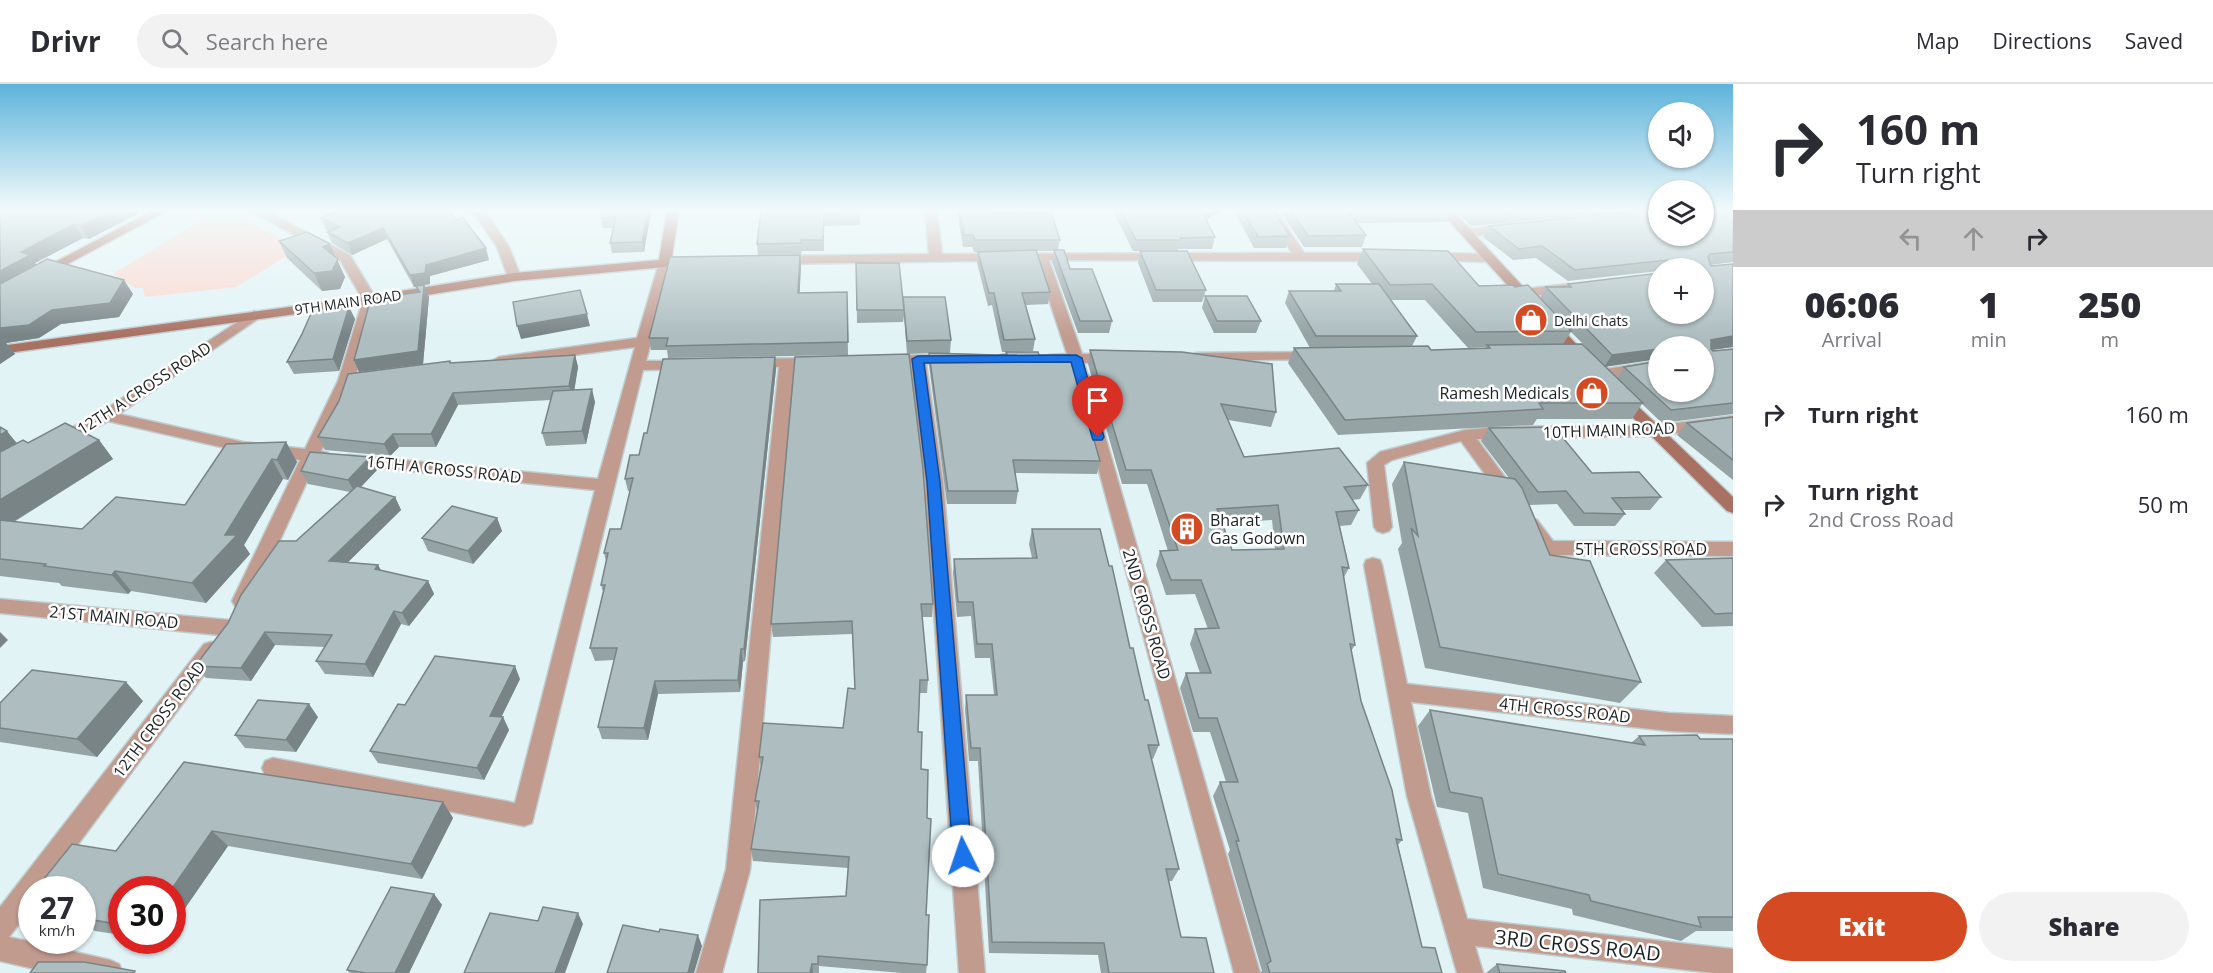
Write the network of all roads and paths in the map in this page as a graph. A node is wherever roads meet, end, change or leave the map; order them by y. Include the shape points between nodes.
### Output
1 (82, 252) edge
2 (335, 252) edge
3 (505, 252) edge
4 (667, 252) edge
5 (936, 252) edge
6 (1298, 252) edge
7 (1484, 252) edge
8 (1041, 256) junction
9 (1300, 256) junction
10 (936, 257) junction
11 (1395, 257) edge
12 (1418, 257) edge
13 (1489, 258) junction
14 (759, 261) edge
15 (700, 262) edge
16 (665, 263) junction
17 (514, 277) junction
18 (1580, 287) edge
19 (1523, 293) junction
20 (0, 296) edge
21 (370, 300) junction
22 (254, 315) junction
23 (642, 342) junction
24 (0, 350) edge
25 (1553, 353) edge
26 (1576, 353) junction
27 (1335, 356) edge
28 (1182, 357) edge
29 (1076, 358) junction
30 (1123, 358) edge
31 (918, 359) junction
32 (963, 359) edge
33 (1031, 359) edge
34 (870, 361) edge
35 (834, 362) edge
36 (488, 363) edge
37 (787, 363) junction
38 (706, 364) edge
39 (741, 364) edge
40 (636, 366) junction
41 (1648, 367) edge
42 (1599, 375) junction
43 (106, 416) junction
44 (1733, 422) edge
45 (1653, 432) junction
46 (1464, 435) junction
47 (42, 450) edge
48 (310, 456) junction
49 (605, 485) junction
50 (1733, 507) edge
51 (1383, 527) dead end
52 (1733, 549) edge
53 (1373, 565) dead end
54 (0, 606) edge
55 (229, 627) junction
56 (1397, 692) junction
57 (1733, 725) edge
58 (273, 768) dead end
59 (0, 928) edge
60 (1459, 931) junction
61 (0, 948) edge
62 (1733, 962) edge
63 (110, 973) edge
64 (709, 973) edge
65 (972, 973) edge
66 (1247, 973) edge
67 (1470, 973) edge

1 - 20 street
2 - 21 street via 345,258
3 - 17 street
4 - 16 street
5 - 10 street
6 - 9 street
7 - 13 street
8 - 9 street
8 - 10 street
8 - 29 street, 2ND CROSS ROAD
9 - 11 street
10 - 14 street
12 - 13 street
13 - 19 street
15 - 16 street, 9TH MAIN ROAD
16 - 17 street, 9TH MAIN ROAD
16 - 23 street
17 - 21 street, 9TH MAIN ROAD
18 - 19 street
19 - 26 street
21 - 22 street, 9TH MAIN ROAD
21 - 48 street, 12TH CROSS ROAD via 352,380
22 - 24 street, 9TH MAIN ROAD
22 - 43 street, 12TH A CROSS ROAD
23 - 36 street
23 - 40 street
25 - 26 street
26 - 42 street
27 - 28 street
29 - 30 street
29 - 33 street
29 - 66 street, 2ND CROSS ROAD
31 - 32 street
31 - 34 street
31 - 65 street via 934,482
35 - 37 street
37 - 39 street
37 - 64 street via 738,870
38 - 40 street
40 - 49 street
41 - 42 street
42 - 45 street
43 - 47 street, 12TH A CROSS ROAD
43 - 48 street, 16TH A CROSS ROAD via 243,447
44 - 45 street, 10TH MAIN ROAD
45 - 46 street, 10TH MAIN ROAD
45 - 50 street
46 - 51 street, 10TH MAIN ROAD via 1378,460 1375,464
46 - 52 street, 5TH CROSS ROAD via 1548,548
48 - 49 street, 16TH A CROSS ROAD
48 - 55 street, 12TH CROSS ROAD
49 - 58 street via 524,814
53 - 56 street
54 - 55 street, 21ST MAIN ROAD
55 - 59 street, 12TH CROSS ROAD
56 - 57 street, 4TH CROSS ROAD via 1669,722
56 - 60 street via 1419,796
60 - 62 street, 3RD CROSS ROAD
60 - 67 street
61 - 63 street

